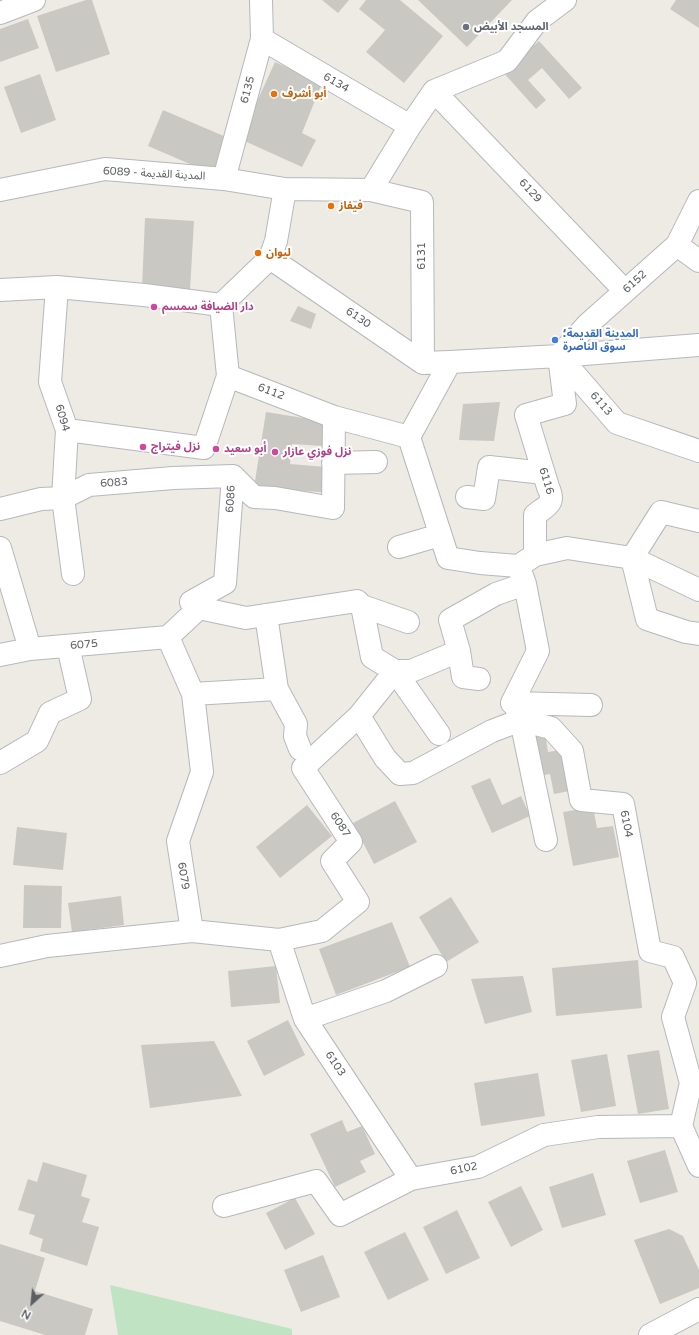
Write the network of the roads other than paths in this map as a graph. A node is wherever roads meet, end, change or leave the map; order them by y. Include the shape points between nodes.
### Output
1 (34, 0) edge
2 (262, 0) edge
3 (565, 0) edge
4 (0, 13) edge
5 (262, 39) junction
6 (434, 90) junction
7 (410, 126) junction
8 (224, 179) junction
9 (285, 189) junction
10 (0, 190) edge
11 (371, 190) junction
12 (699, 201) edge
13 (677, 245) junction
14 (270, 258) junction
15 (699, 261) edge
16 (57, 287) junction
17 (0, 290) edge
18 (625, 292) junction
19 (221, 305) junction
20 (699, 345) edge
21 (559, 356) junction
22 (450, 362) junction
23 (423, 363) junction
24 (228, 376) junction
25 (334, 417) junction
26 (67, 430) junction
27 (409, 436) junction
28 (699, 451) edge
29 (376, 462) dead end
30 (333, 463) junction
31 (544, 473) junction
32 (233, 476) junction
33 (468, 497) dead end
34 (63, 498) junction
35 (0, 509) edge
36 (699, 521) edge
37 (440, 535) junction
38 (399, 547) dead end
39 (0, 548) edge
40 (632, 558) junction
41 (480, 563) junction
42 (526, 568) junction
43 (73, 574) dead end
44 (699, 590) edge
45 (496, 594) junction
46 (362, 606) junction
47 (199, 608) junction
48 (266, 615) junction
49 (408, 622) dead end
50 (699, 634) edge
51 (168, 636) junction
52 (68, 646) junction
53 (30, 649) junction
54 (459, 651) junction
55 (0, 655) edge
56 (395, 671) junction
57 (479, 679) dead end
58 (277, 689) junction
59 (193, 694) junction
60 (591, 705) dead end
61 (516, 711) junction
62 (359, 716) junction
63 (439, 734) dead end
64 (300, 749) dead end
65 (0, 763) edge
66 (546, 840) dead end
67 (192, 931) junction
68 (279, 940) junction
69 (0, 956) edge
70 (436, 966) dead end
71 (304, 1019) junction
72 (681, 1126) junction
73 (699, 1166) edge
74 (411, 1179) junction
75 (224, 1206) dead end
76 (699, 1309) edge
77 (650, 1335) edge

1 - 4 street
2 - 5 street, 6135
3 - 6 street via 537,21 507,61
5 - 7 street, 6134
5 - 8 street, 6135
6 - 7 street
6 - 18 street, 6129
7 - 11 street
8 - 9 street, المدينة القديمة - 6089
8 - 10 street, المدينة القديمة - 6089 via 105,169
9 - 11 street, المدينة القديمة - 6089
9 - 14 street via 276,241
11 - 23 street, 6131 via 422,202
12 - 13 street, 6152
13 - 15 street
13 - 18 street, 6152
14 - 19 street
14 - 23 street, 6130
16 - 17 street
16 - 19 street
16 - 26 street, 6094 via 50,382
18 - 21 street, 6152 via 587,325
19 - 24 street
20 - 21 street
21 - 22 street
21 - 28 street, 6113 via 617,423
21 - 31 street, 6116 via 565,404 526,415
22 - 23 street
22 - 27 street
24 - 25 street, 6112
24 - 26 street via 204,448
25 - 27 street, 6112
25 - 30 street, 6086
26 - 34 street, 6094
27 - 37 street
29 - 30 street
30 - 32 street, 6086 via 333,508 254,497
31 - 33 street via 489,467 484,499
31 - 42 street, 6116 via 552,500 535,515
32 - 34 street, 6083 via 89,485
32 - 47 street, 6086 via 226,583 191,602
34 - 35 street, 6083 via 40,499
34 - 43 street, 6094
36 - 40 street via 662,512
37 - 38 street
37 - 41 street via 448,558
39 - 53 street
40 - 42 street via 567,548
40 - 44 street
40 - 50 street via 647,619
41 - 42 street
41 - 45 street
42 - 45 street
42 - 61 street via 538,651
45 - 54 street via 450,620
46 - 48 street via 357,601
46 - 49 street
46 - 56 street via 372,657
47 - 48 street via 246,618
47 - 51 street
48 - 58 street
51 - 52 street, 6075
51 - 59 street, 6079
52 - 53 street, 6075
52 - 65 street via 80,699 50,713 37,741
53 - 55 street, 6075
54 - 56 street via 411,671
54 - 57 street via 463,677
56 - 62 street, 6087
56 - 63 street
58 - 59 street
58 - 64 street via 296,724 295,736
59 - 67 street, 6079 via 202,772 178,841
60 - 61 street
61 - 62 street via 492,731 413,773 400,774 385,758
61 - 66 street
61 - 72 street, 6104 via 551,728 572,751 581,800 622,804 650,951 673,957 685,983 673,1017 691,1083
62 - 68 street, 6087 via 303,768 351,842 332,861 358,902 322,931
67 - 68 street, 6087
67 - 69 street via 46,946
68 - 71 street, 6103
70 - 71 street via 386,991
71 - 74 street, 6103
72 - 73 street
72 - 74 street, 6102 via 598,1127 544,1135 478,1167
74 - 75 street, 6102 via 340,1214 316,1181
76 - 77 street

